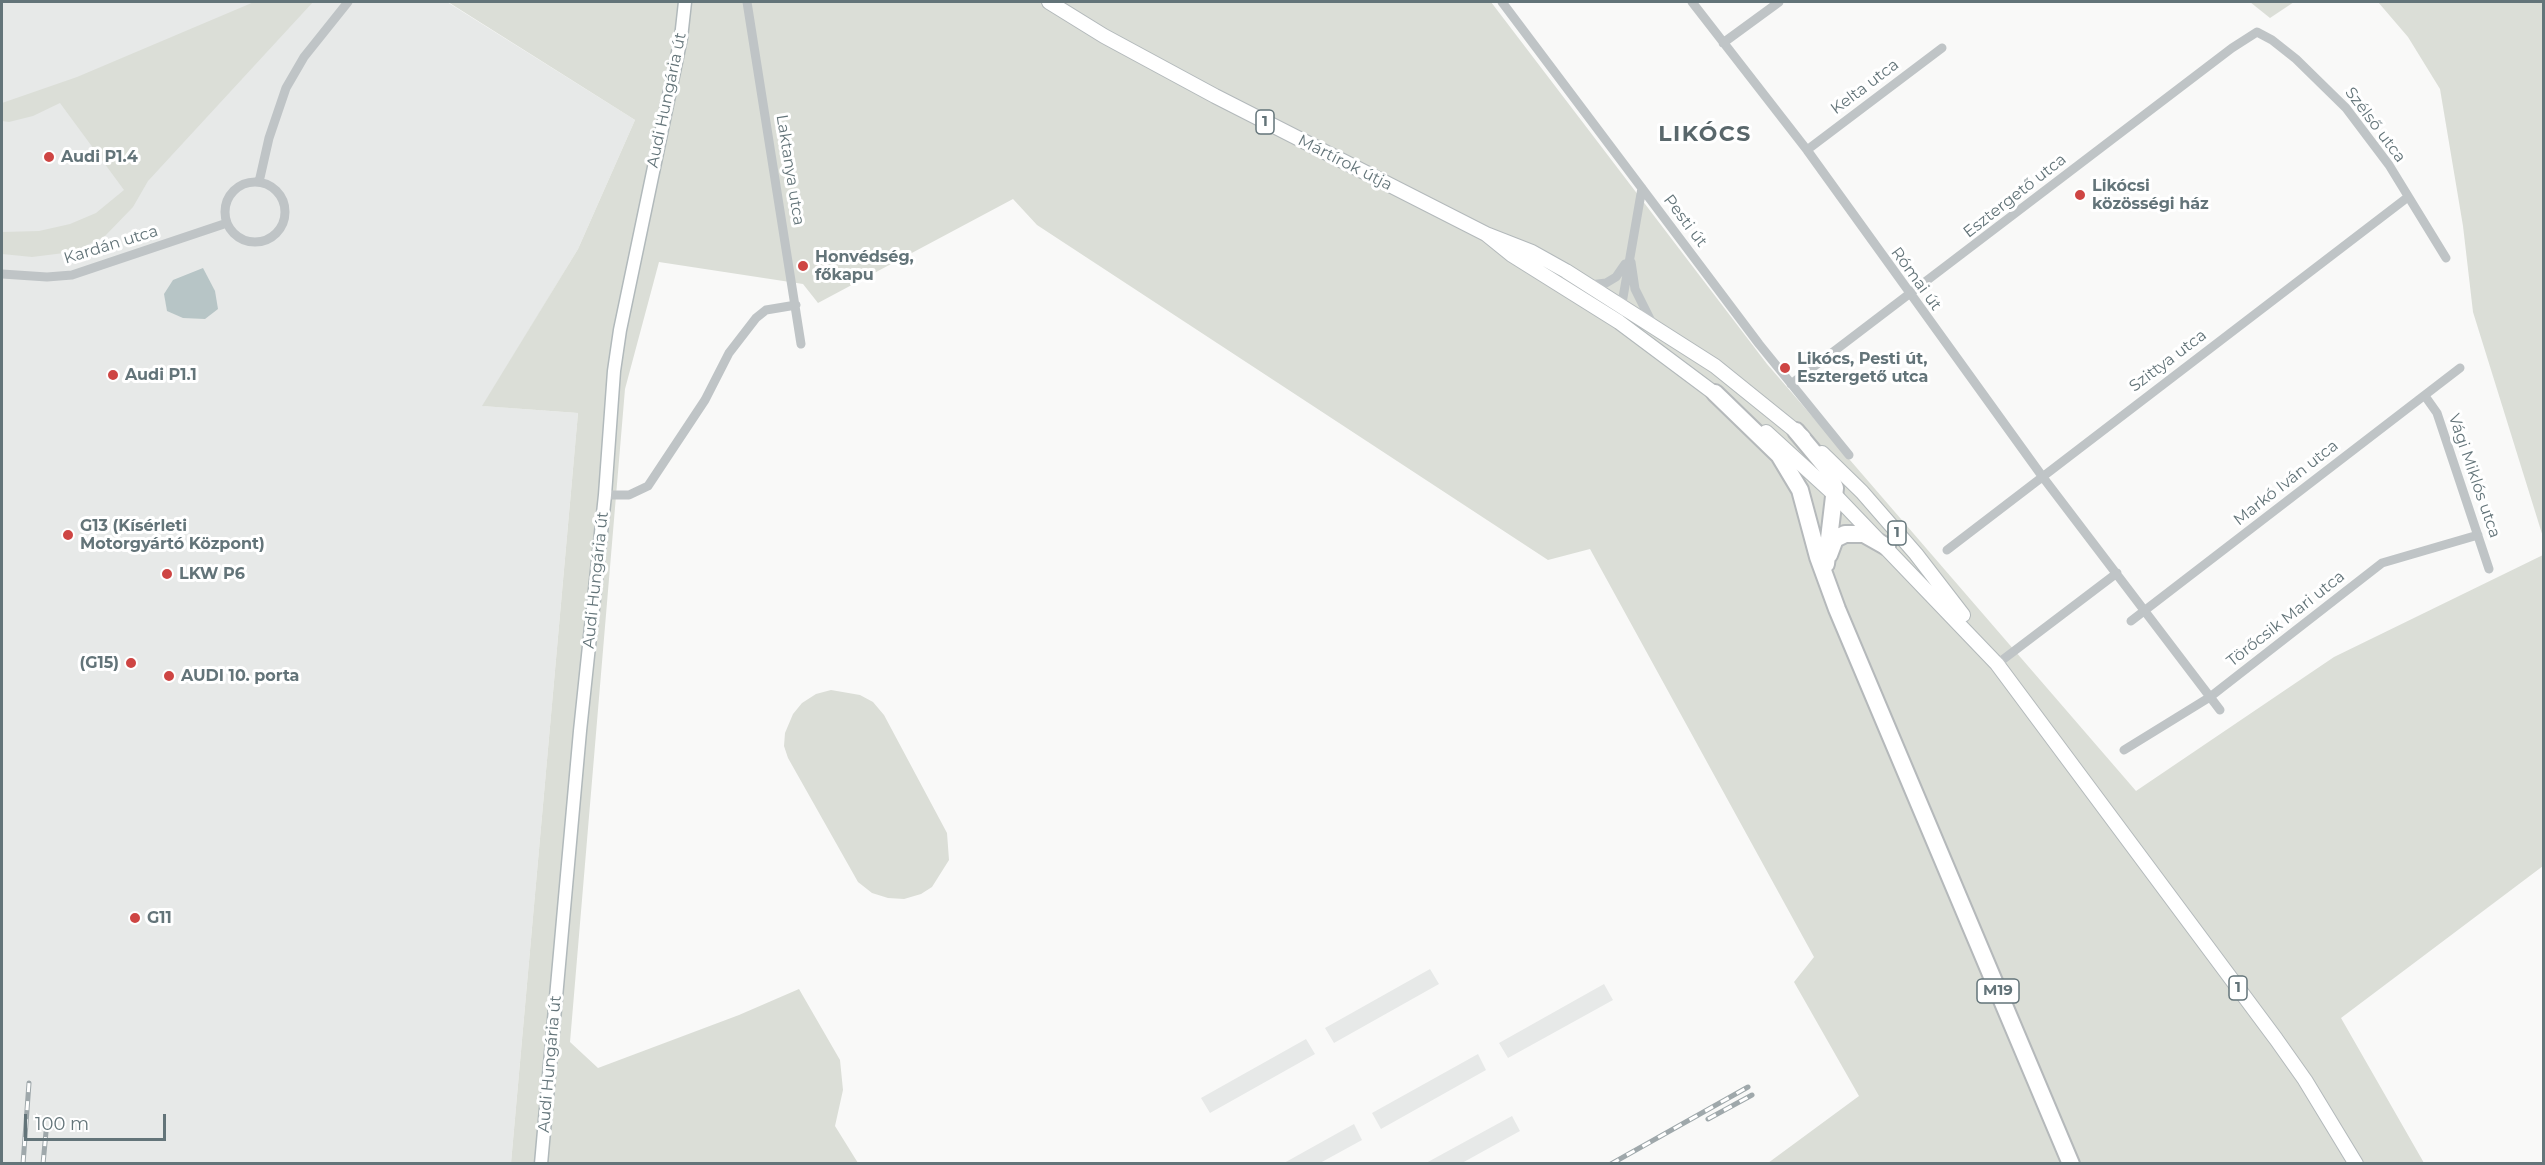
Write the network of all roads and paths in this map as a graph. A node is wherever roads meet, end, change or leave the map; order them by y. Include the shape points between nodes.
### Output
1 (348, 2) edge
2 (685, 2) edge
3 (747, 2) edge
4 (1049, 2) edge
5 (1502, 2) edge
6 (1692, 2) edge
7 (1779, 2) edge
8 (2257, 32) joint
9 (1724, 44) junction
10 (1942, 48) dead end
11 (1807, 150) junction
12 (259, 182) junction
13 (1642, 188) junction
14 (2408, 198) junction
15 (226, 223) junction
16 (1486, 234) junction
17 (1631, 251) junction
18 (2446, 258) dead end
19 (2, 274) edge
20 (1590, 285) junction
21 (1910, 296) junction
22 (796, 305) junction
23 (1621, 305) junction
24 (1619, 322) junction
25 (1655, 328) junction
26 (801, 344) dead end
27 (2460, 368) dead end
28 (1791, 384) junction
29 (1714, 393) junction
30 (2425, 396) junction
31 (1796, 431) junction
32 (1850, 454) dead end
33 (2042, 476) junction
34 (605, 495) junction
35 (1835, 495) junction
36 (2478, 535) junction
37 (1887, 547) junction
38 (1947, 550) dead end
39 (2489, 569) dead end
40 (2117, 573) junction
41 (1827, 574) junction
42 (2145, 611) junction
43 (2131, 621) dead end
44 (1983, 647) junction
45 (1997, 664) junction
46 (2210, 697) junction
47 (2220, 710) dead end
48 (2124, 750) dead end
49 (541, 1164) edge
50 (2071, 1164) edge
51 (2356, 1164) edge

1 - 12 street via 304,57 286,88
2 - 34 street, Audi Hungária út via 681,38 620,330
3 - 22 street, Laktanya utca
4 - 16 main road, Mártírok útja / 1 via 1153,64
5 - 13 street, Pesti út
6 - 9 street, Római út
7 - 9 street
8 - 14 street, Szélső utca via 2296,59 2346,108 2389,165
8 - 21 street, Esztergető utca
9 - 11 street, Római út
10 - 11 street, Kelta utca
11 - 21 street, Római út
12 - 15 street via 241,185 230,194 225,208
12 - 15 street via 272,187 283,200 285,219 280,229 269,239 253,243 236,236
13 - 17 street
13 - 28 street, Pesti út
14 - 18 street, Szélső utca
14 - 33 street, Szittya utca
15 - 19 street, Kardán utca via 72,275
16 - 20 main road, 1 via 1533,252
16 - 24 main road, 1 via 1512,255
17 - 20 street via 1616,277
17 - 23 street
17 - 25 street via 1635,289
20 - 23 main road, 1
21 - 28 street, Esztergető utca
21 - 33 street, Római út
22 - 26 street, Laktanya utca
22 - 34 street via 766,310 756,318 729,353 705,400 648,486 629,495
23 - 24 street
23 - 25 main road, 1
24 - 29 main road, 1
25 - 31 main road, 1 via 1715,366
27 - 30 street, Markó Iván utca
28 - 32 street, Pesti út
29 - 35 main road, 1 via 1771,436
29 - 41 highway via 1779,455 1791,472
30 - 36 street, Vági Miklós utca via 2437,414
30 - 42 street, Markó Iván utca
31 - 35 highway via 1831,474
31 - 44 main road, 1 via 1862,492 1916,554
33 - 38 street, Szittya utca
33 - 40 street, Római út
34 - 49 street, Audi Hungária út
35 - 37 main road, 1
35 - 41 highway via 1827,539
36 - 39 street, Vági Miklós utca
36 - 46 street, Törőcsik Mari utca via 2382,563
37 - 41 highway via 1864,534 1839,536 1834,539
37 - 44 main road, 1
40 - 42 street, Római út
40 - 45 street
41 - 50 highway, M19 via 1837,609
42 - 43 street, Markó Iván utca
42 - 46 street, Római út
44 - 45 main road, 1
45 - 51 main road, 1 via 2276,1039
46 - 47 street, Római út
46 - 48 street, Törőcsik Mari utca

